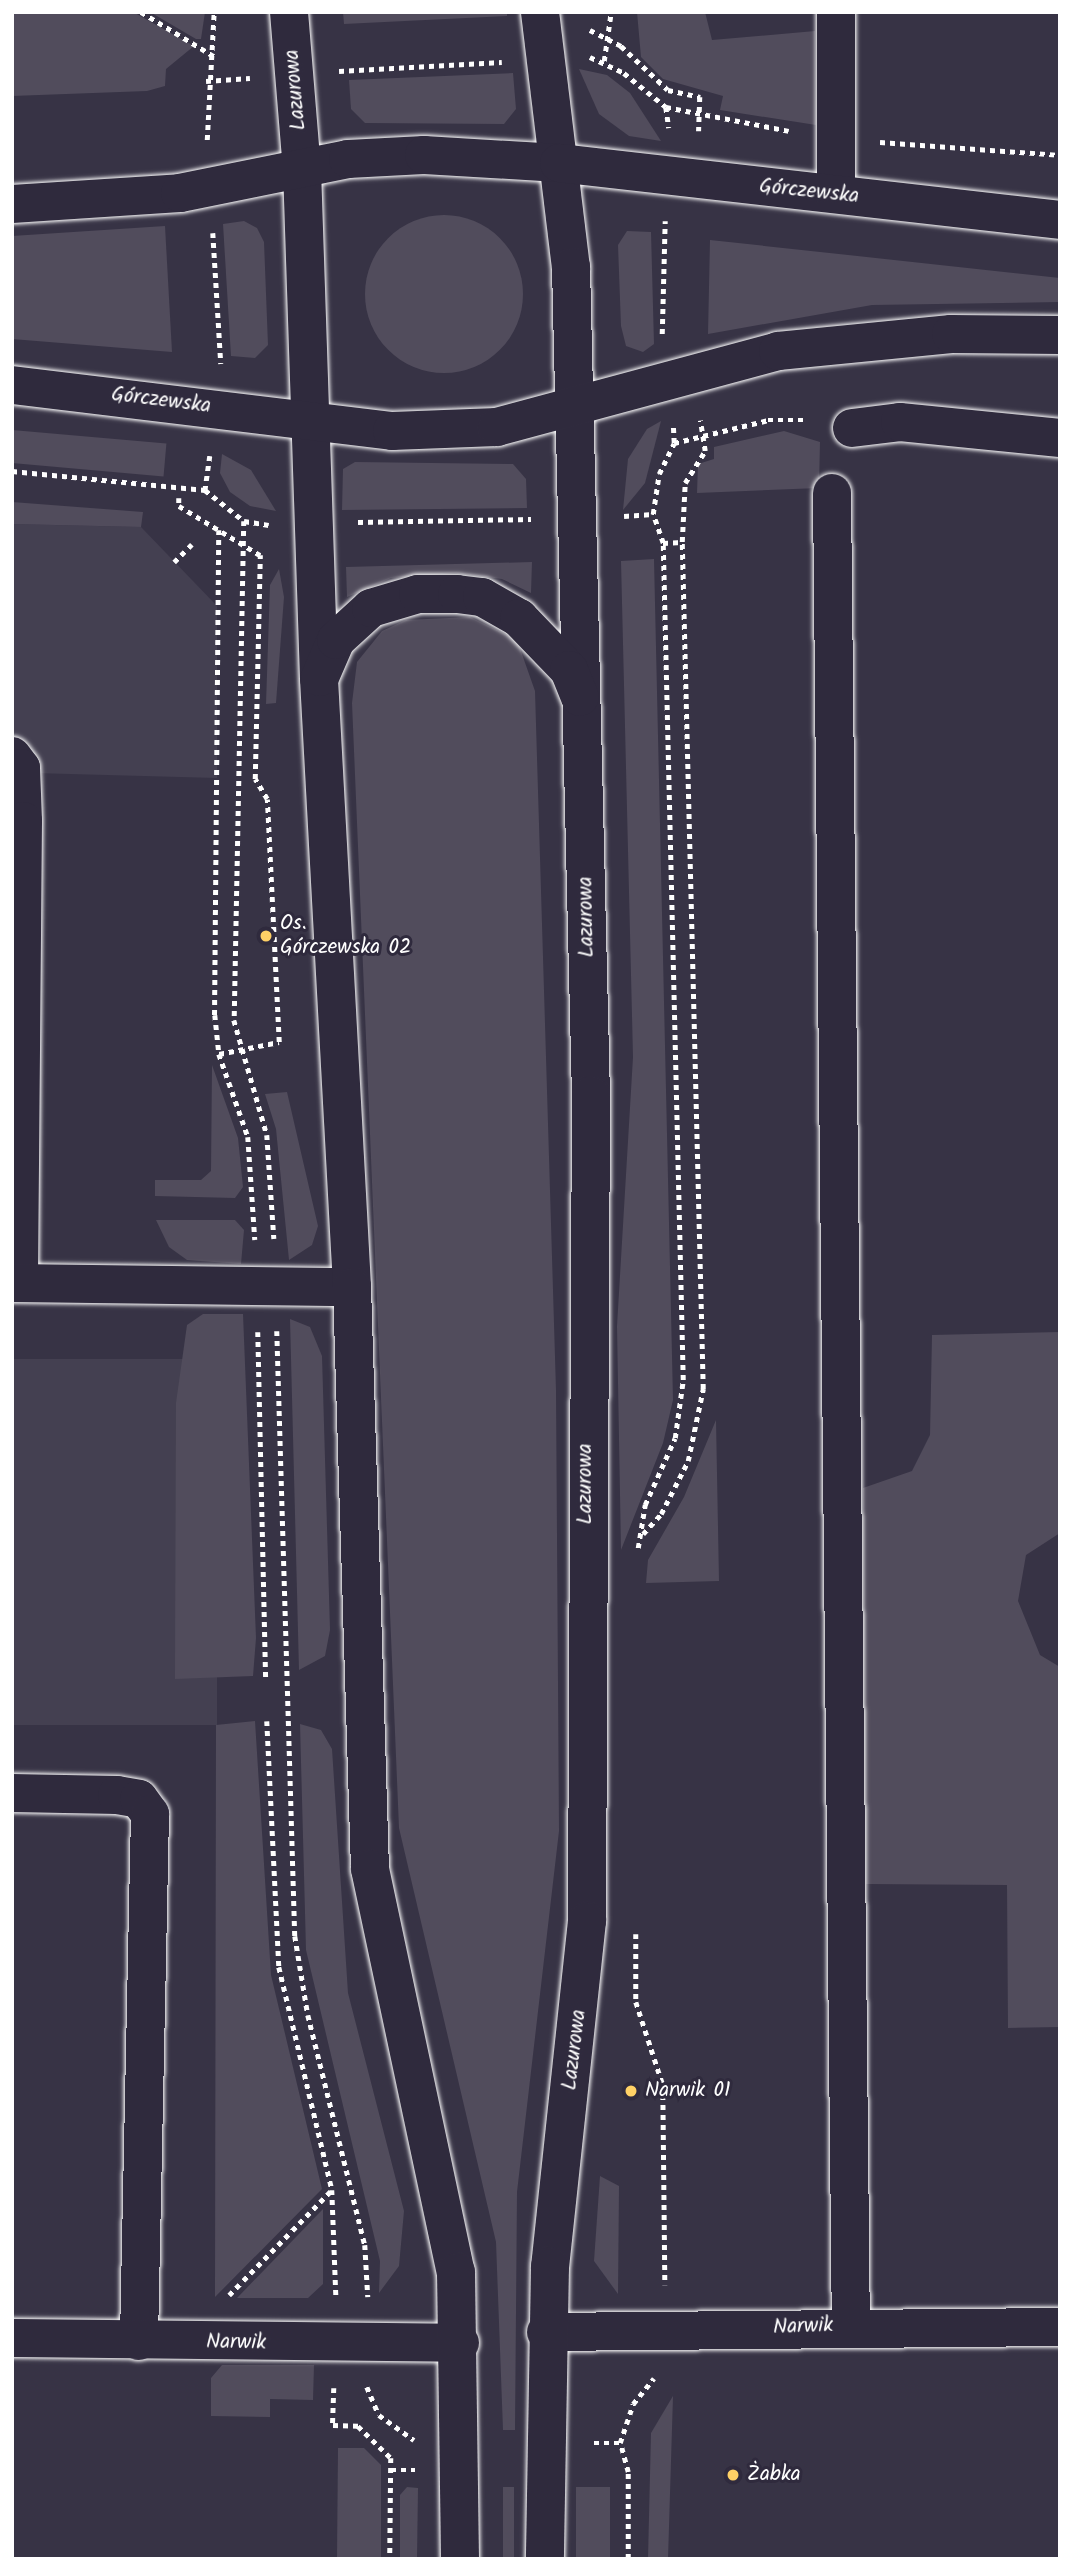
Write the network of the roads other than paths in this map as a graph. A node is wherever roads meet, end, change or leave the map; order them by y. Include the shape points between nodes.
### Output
1 (289, 12) edge
2 (540, 12) edge
3 (836, 12) edge
4 (559, 163) junction
5 (302, 169) junction
6 (836, 194) junction
7 (12, 204) edge
8 (1060, 220) edge
9 (1060, 335) edge
10 (12, 385) edge
11 (575, 407) junction
12 (309, 422) junction
13 (852, 428) road end
14 (1060, 438) edge
15 (832, 493) dead end
16 (319, 679) junction
17 (582, 699) junction
18 (12, 756) edge
19 (16, 1283) edge
20 (352, 1287) junction
21 (12, 1793) edge
22 (851, 2325) junction
23 (1060, 2327) edge
24 (547, 2332) junction
25 (12, 2338) edge
26 (139, 2341) junction
27 (460, 2343) junction
28 (460, 2559) edge
29 (545, 2559) edge

1 - 5 main road, Lazurowa
2 - 4 main road
3 - 6 main road
4 - 5 main road, Górczewska via 424,155 348,159
4 - 6 main road, Górczewska
4 - 11 main road, Lazurowa via 571,267
5 - 7 main road via 180,193
5 - 12 main road, Lazurowa
6 - 8 main road, Górczewska
9 - 11 main road via 951,334 778,351
10 - 12 main road, Górczewska
11 - 12 main road, Górczewska via 496,427 392,431
11 - 17 main road, Lazurowa
12 - 16 main road
13 - 14 main road via 900,422
15 - 22 main road
16 - 17 main road via 336,640 371,608 418,594 457,594 482,597 519,618 569,670
16 - 20 main road
17 - 24 main road, Lazurowa via 591,1095 585,1331 589,1863
18 - 19 main road via 21,768 23,821
19 - 20 main road
20 - 27 main road via 370,1869 384,1956 448,2218
21 - 26 main road via 117,1795 139,1799 150,1814
22 - 23 main road, Narwik
22 - 24 main road, Narwik
24 - 29 main road, Lazurowa
25 - 26 main road, Narwik
26 - 27 main road, Narwik
27 - 28 main road

